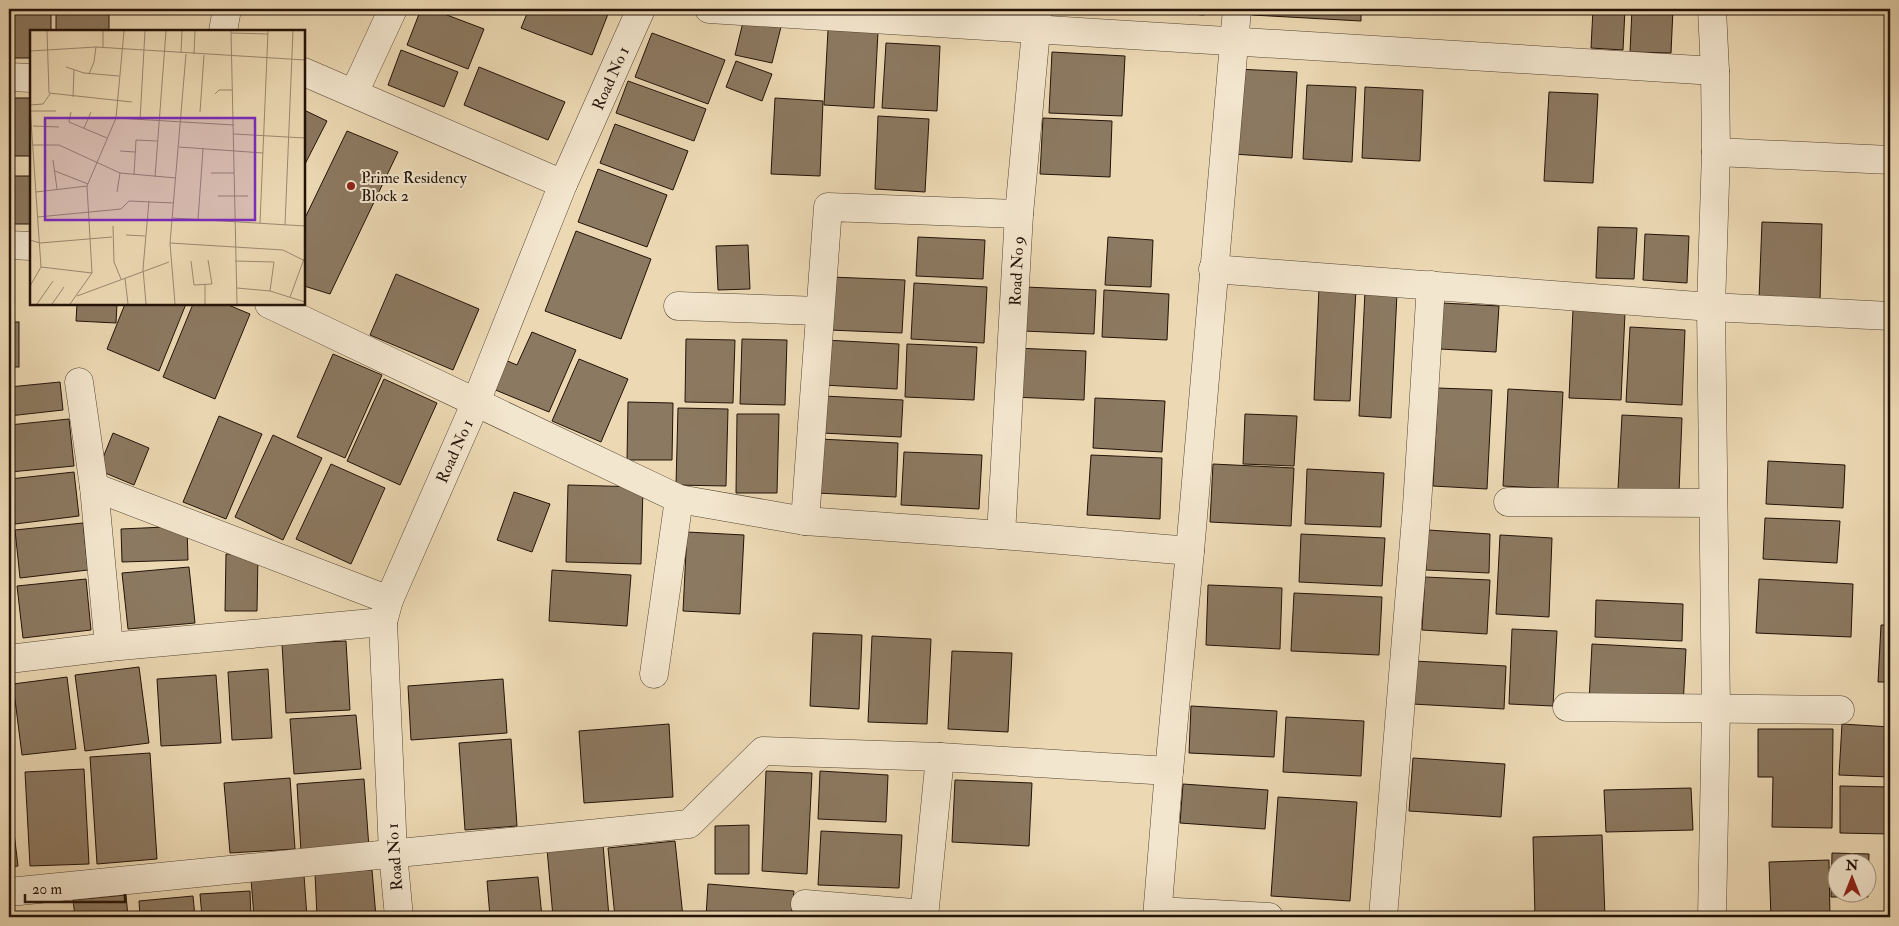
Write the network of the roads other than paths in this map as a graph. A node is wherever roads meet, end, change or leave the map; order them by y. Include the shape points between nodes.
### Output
1 (227, 9) edge
2 (393, 9) edge
3 (642, 9) edge
4 (709, 9) edge
5 (1237, 9) edge
6 (1712, 9) edge
7 (862, 13) edge
8 (1038, 19) edge
9 (223, 30) edge
10 (1234, 41) junction
11 (1715, 71) junction
12 (305, 72) edge
13 (9, 77) edge
14 (30, 78) edge
15 (354, 93) junction
16 (1716, 152) junction
17 (1890, 160) edge
18 (563, 184) junction
19 (1019, 214) junction
20 (9, 246) edge
21 (30, 246) edge
22 (1213, 269) junction
23 (1431, 285) junction
24 (271, 305) edge
25 (678, 306) dead end
26 (1711, 307) junction
27 (820, 311) junction
28 (1890, 316) edge
29 (78, 382) dead end
30 (476, 402) junction
31 (94, 487) junction
32 (679, 499) junction
33 (1508, 502) dead end
34 (1713, 503) junction
35 (805, 521) junction
36 (1001, 535) junction
37 (1190, 551) junction
38 (386, 611) junction
39 (109, 647) junction
40 (9, 659) edge
41 (654, 674) dead end
42 (1566, 707) dead end
43 (1716, 709) junction
44 (1840, 710) dead end
45 (940, 758) junction
46 (1169, 771) junction
47 (393, 853) junction
48 (9, 892) edge
49 (805, 904) dead end
50 (1158, 914) edge
51 (925, 916) edge
52 (399, 917) edge
53 (1270, 917) edge
54 (1383, 917) edge
55 (1712, 917) edge

1 - 9 street
2 - 15 street
3 - 18 street, Road No 1
4 - 7 street
5 - 10 street
6 - 11 street
7 - 8 street
8 - 10 street
8 - 19 street, Road No 9
10 - 11 street
10 - 22 street
11 - 16 street
12 - 15 street
13 - 14 street
15 - 18 street
16 - 17 street
16 - 26 street
18 - 30 street, Road No 1
19 - 27 street via 828,207
19 - 36 street, Road No 9
20 - 21 street
22 - 23 street
22 - 37 street
23 - 26 street
23 - 54 street
24 - 30 street
25 - 27 street
26 - 28 street
26 - 34 street
27 - 35 street
29 - 31 street
30 - 32 street
30 - 38 street, Road No 1
31 - 38 street
31 - 39 street
32 - 35 street
32 - 41 street
33 - 34 street
34 - 43 street
35 - 36 street
36 - 37 street
37 - 46 street
38 - 39 street
38 - 47 street, Road No 1
39 - 40 street
42 - 43 street
43 - 44 street
43 - 55 street
45 - 46 street
45 - 47 street via 763,751 689,824
45 - 51 street
46 - 50 street
47 - 48 street
47 - 52 street, Road No 1
49 - 51 street
50 - 53 street

